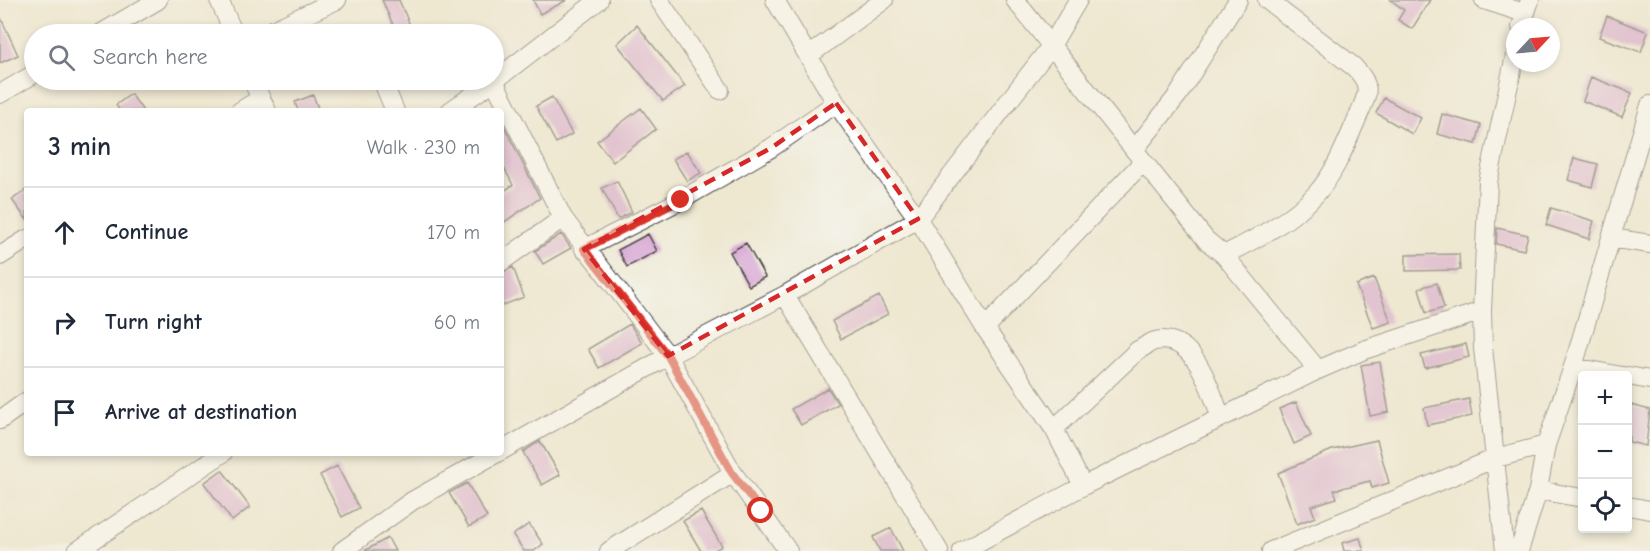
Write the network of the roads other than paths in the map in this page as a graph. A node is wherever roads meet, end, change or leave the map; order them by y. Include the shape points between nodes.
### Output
1 (158, 0) edge
2 (219, 0) edge
3 (337, 0) edge
4 (599, 0) edge
5 (659, 0) edge
6 (775, 0) edge
7 (884, 0) edge
8 (1015, 0) edge
9 (1078, 0) edge
10 (1238, 0) edge
11 (1267, 0) edge
12 (1484, 0) edge
13 (1525, 13) edge
14 (117, 24) edge
15 (230, 24) edge
16 (285, 24) edge
17 (1051, 46) junction
18 (808, 56) junction
19 (1512, 72) edge
20 (504, 73) edge
21 (24, 80) edge
22 (256, 90) edge
23 (386, 90) edge
24 (481, 90) edge
25 (499, 90) edge
26 (720, 90) dead end
27 (0, 94) edge
28 (836, 103) junction
29 (263, 105) edge
30 (1650, 105) edge
31 (393, 108) edge
32 (454, 108) edge
33 (1139, 156) junction
34 (563, 218) junction
35 (918, 219) junction
36 (1611, 238) junction
37 (24, 241) edge
38 (1650, 243) edge
39 (584, 249) junction
40 (0, 255) edge
41 (1224, 255) junction
42 (504, 260) edge
43 (785, 296) junction
44 (1482, 311) junction
45 (985, 327) junction
46 (668, 356) junction
47 (1573, 367) junction
48 (1318, 370) junction
49 (1598, 371) edge
50 (1632, 377) edge
51 (1650, 380) edge
52 (24, 404) edge
53 (1221, 418) junction
54 (0, 420) edge
55 (1053, 429) junction
56 (1546, 445) junction
57 (504, 449) edge
58 (219, 456) edge
59 (492, 456) edge
60 (1496, 458) junction
61 (732, 473) junction
62 (1083, 486) junction
63 (1538, 490) junction
64 (1578, 497) edge
65 (1632, 507) edge
66 (1650, 510) edge
67 (77, 551) edge
68 (342, 551) edge
69 (609, 551) edge
70 (788, 551) edge
71 (939, 551) edge
72 (962, 551) edge
73 (1271, 551) edge
74 (1505, 551) edge
75 (1519, 551) edge

1 - 14 street
2 - 15 street
3 - 16 street
4 - 20 street
5 - 26 street
6 - 18 street
7 - 18 street
8 - 17 street
9 - 17 street
10 - 33 street
11 - 41 street via 1354,67 1365,79 1368,91 1340,159 1316,195 1262,237
12 - 13 street
17 - 33 street
17 - 35 street
18 - 28 street
19 - 44 street via 1488,182
21 - 27 street
22 - 29 street
23 - 31 street
24 - 32 street
25 - 34 street
28 - 35 street
28 - 39 street via 771,148
30 - 36 street
33 - 41 street via 1206,240
33 - 45 street
34 - 39 street
34 - 42 street
35 - 43 street
35 - 45 street
36 - 38 street
36 - 47 street
37 - 40 street
39 - 46 street
41 - 48 street
43 - 46 street
43 - 71 street
44 - 48 street via 1364,350
44 - 60 street
45 - 55 street
46 - 57 street
46 - 61 street
47 - 49 street
47 - 56 street
48 - 53 street
50 - 51 street
52 - 54 street
53 - 55 street via 1190,352 1173,342 1155,341 1138,350
53 - 62 street
55 - 62 street
56 - 60 street
56 - 63 street
58 - 67 street
59 - 68 street via 412,501
60 - 73 street
60 - 74 street
61 - 69 street
61 - 70 street
62 - 72 street
63 - 64 street
63 - 75 street
65 - 66 street

